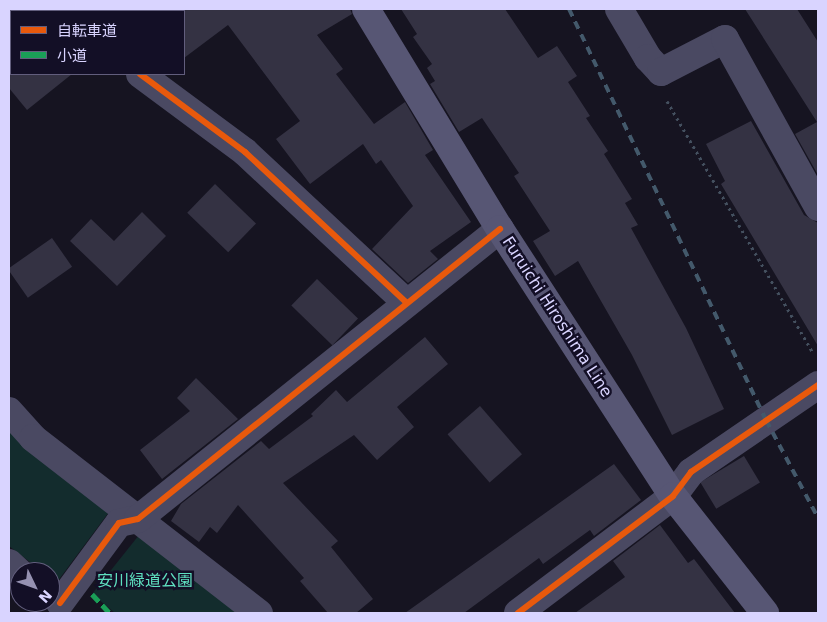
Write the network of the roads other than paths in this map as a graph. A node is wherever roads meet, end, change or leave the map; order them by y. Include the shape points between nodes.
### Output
1 (366, 9) edge
2 (619, 9) edge
3 (141, 75) edge
4 (818, 207) edge
5 (500, 229) junction
6 (407, 303) junction
7 (818, 385) edge
8 (9, 411) edge
9 (673, 496) junction
10 (138, 520) junction
11 (62, 604) edge
12 (259, 613) edge
13 (518, 613) edge
14 (765, 613) edge

1 - 5 main road, Furuichi Hiroshima Line
2 - 4 street via 648,58 661,72 725,39
3 - 6 street via 245,152
5 - 6 street
5 - 9 main road, Furuichi Hiroshima Line
6 - 10 street
7 - 9 street via 691,472
8 - 10 street via 33,438
9 - 13 street
9 - 14 main road, Furuichi Hiroshima Line
10 - 11 street via 119,523
10 - 12 street

